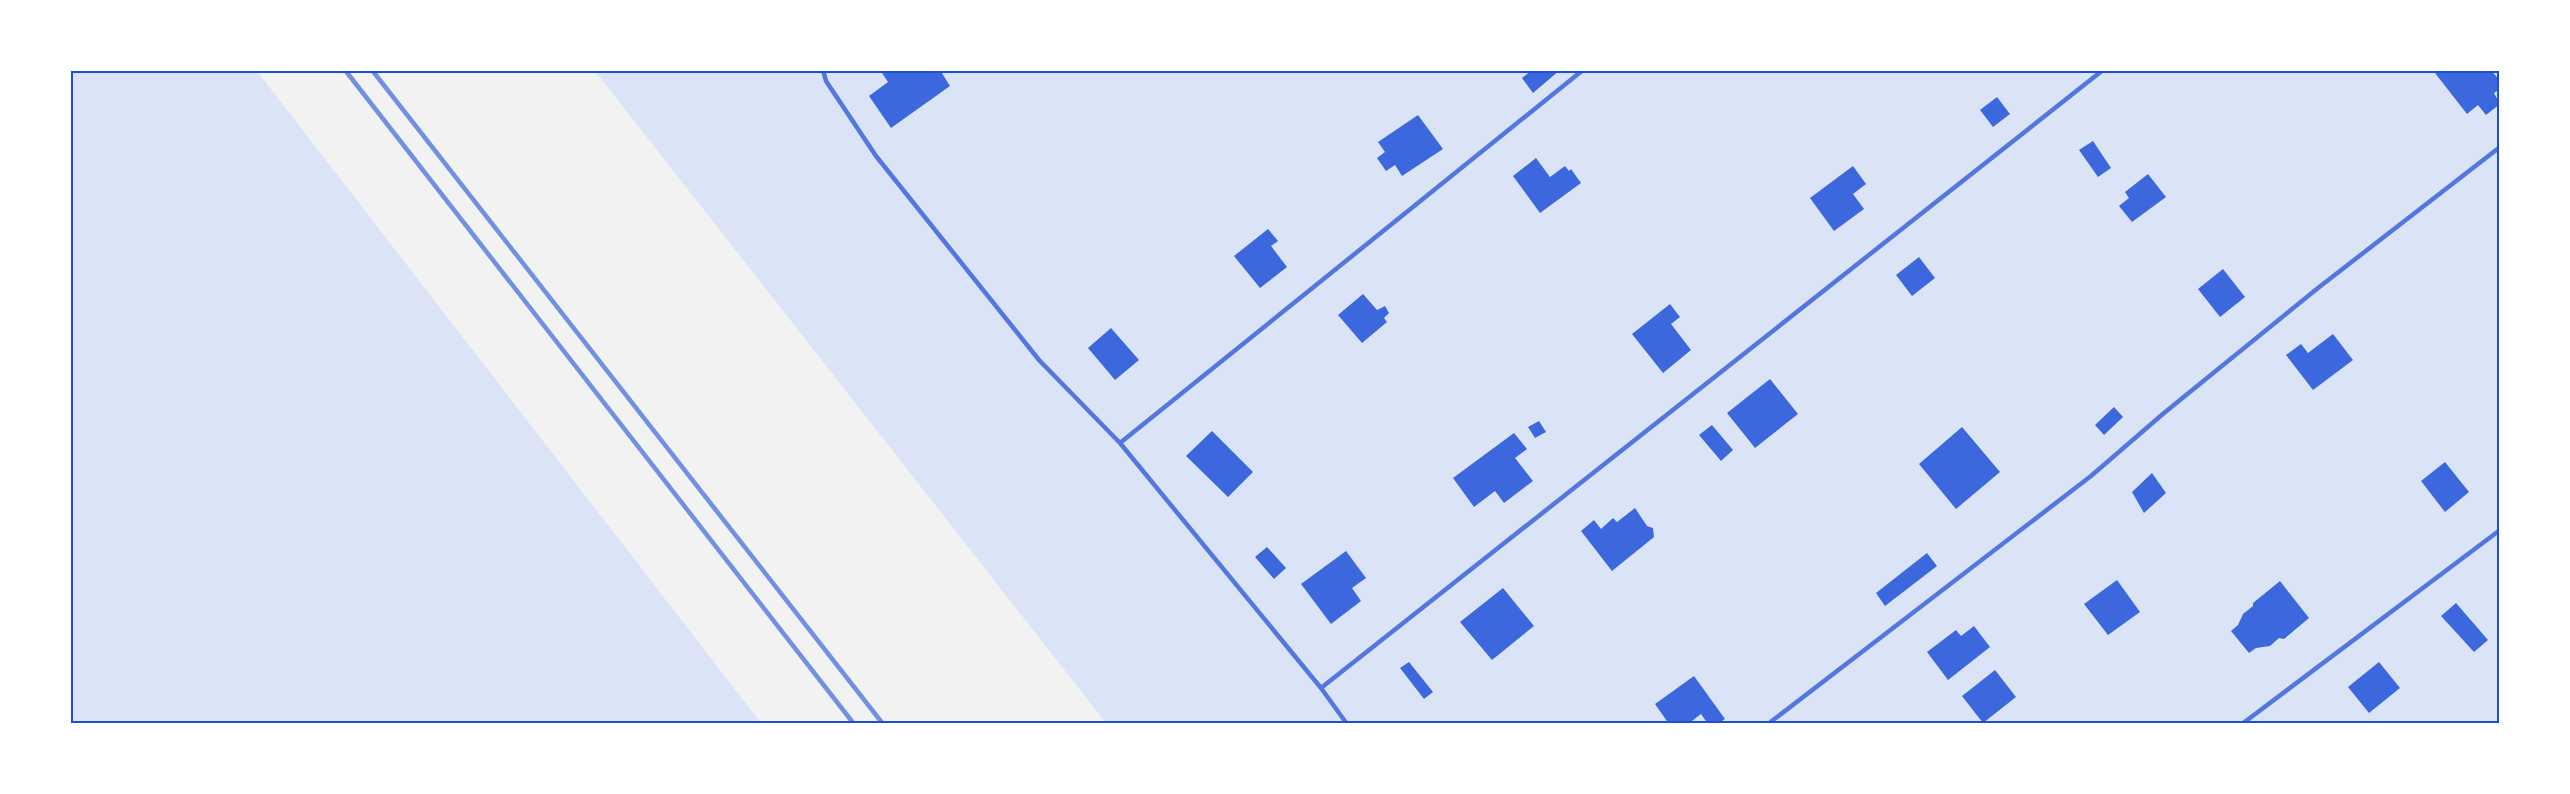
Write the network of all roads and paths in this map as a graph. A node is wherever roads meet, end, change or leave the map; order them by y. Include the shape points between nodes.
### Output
1 (823, 70) edge
2 (1584, 70) edge
3 (2103, 70) edge
4 (2499, 147) edge
5 (1120, 443) junction
6 (2499, 530) edge
7 (1321, 688) junction
8 (1347, 723) edge
9 (1768, 723) edge
10 (2242, 723) edge

1 - 5 lane via 826,81 876,156 1040,360
2 - 5 lane
3 - 7 lane
4 - 9 lane via 2164,412 2091,476
5 - 7 lane
6 - 10 lane
7 - 8 lane

